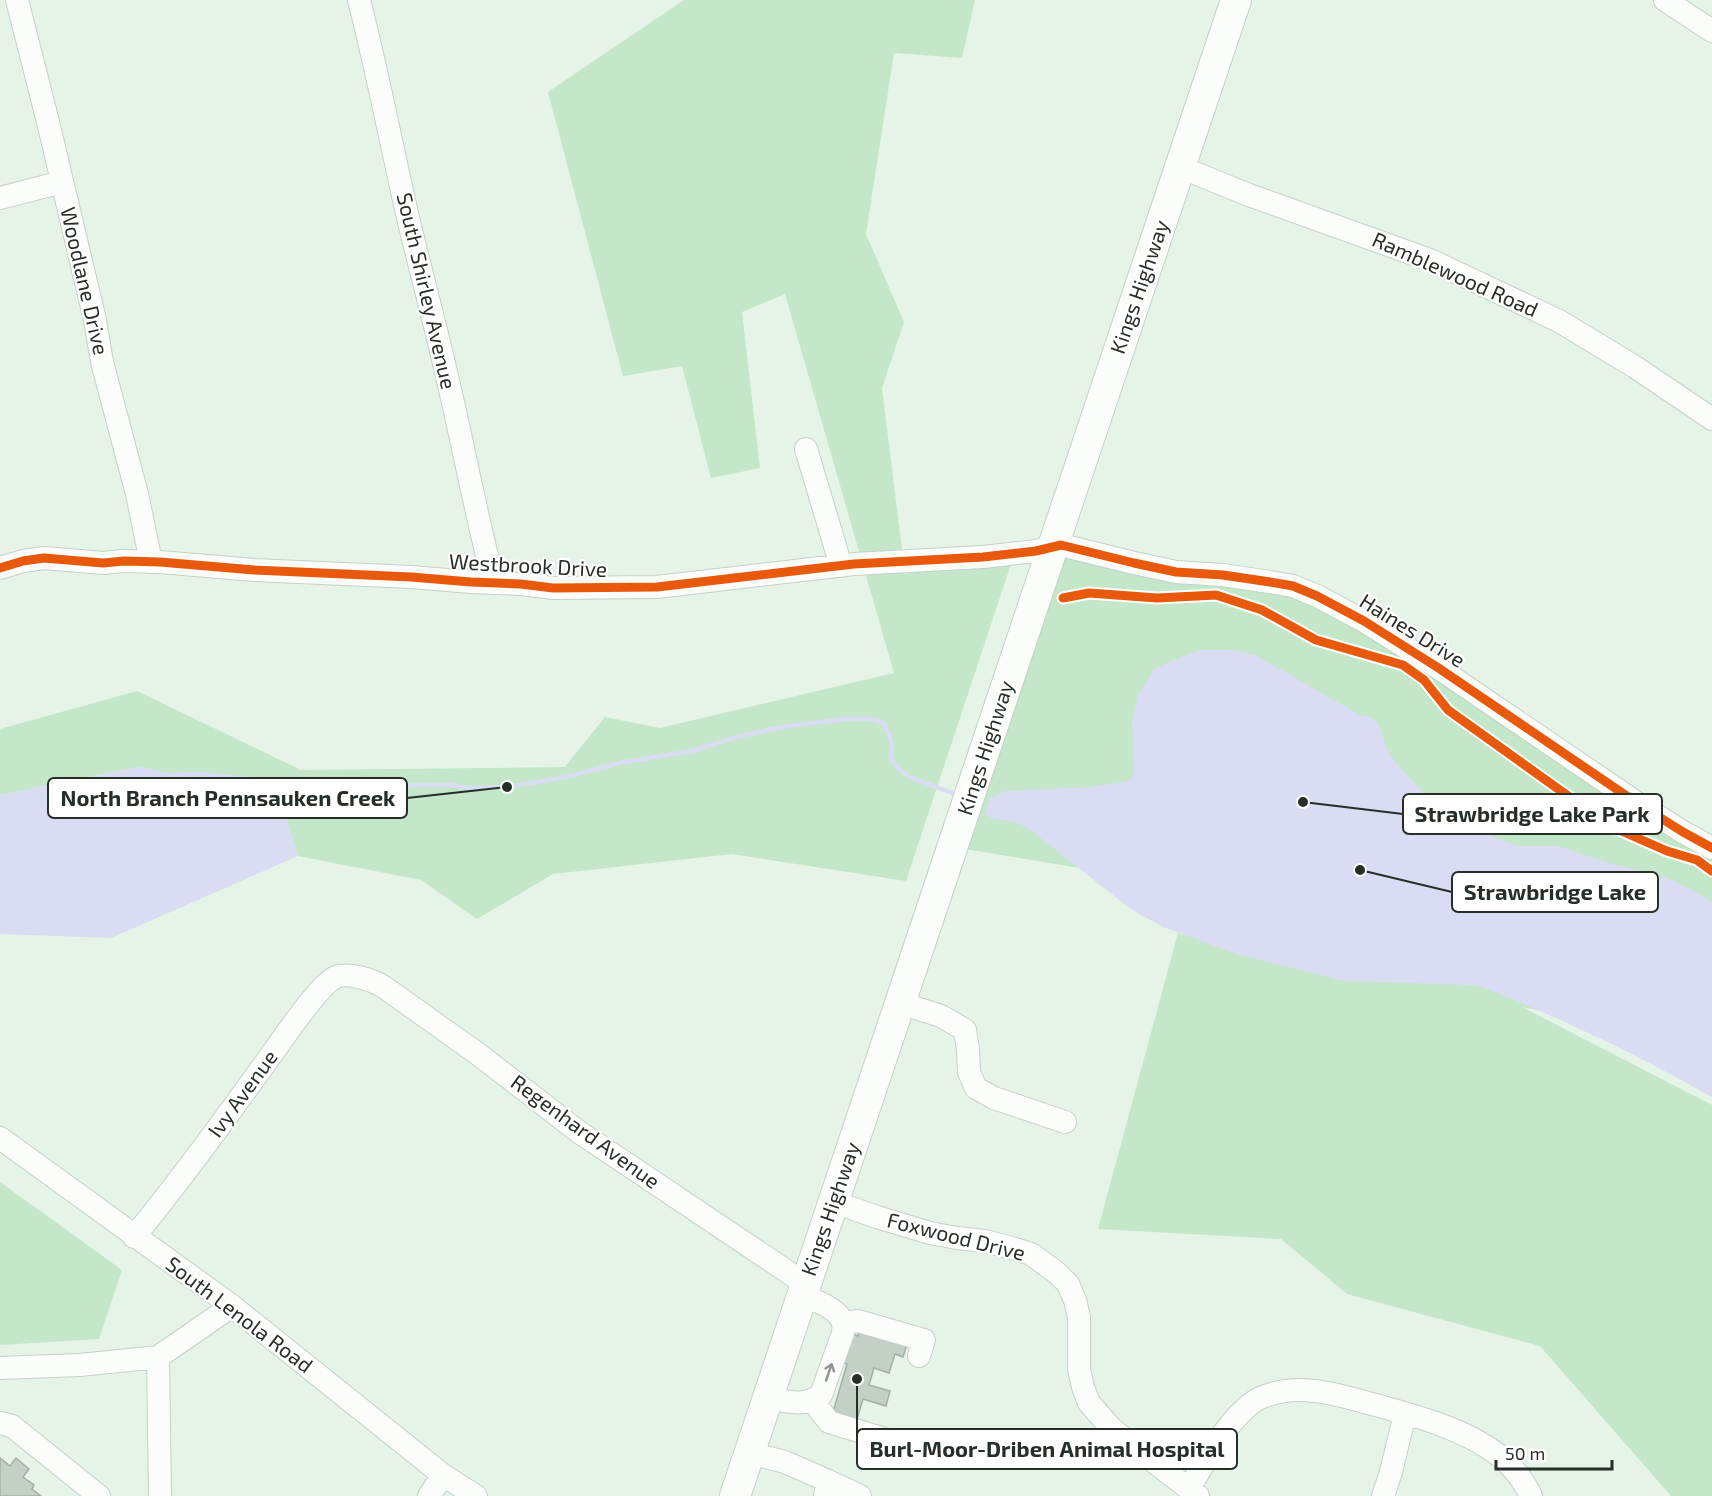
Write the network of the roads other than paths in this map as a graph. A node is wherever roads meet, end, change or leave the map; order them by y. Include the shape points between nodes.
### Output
1 (17, 0) edge
2 (1236, 0) edge
3 (1665, 0) edge
4 (364, 2) edge
5 (1712, 31) edge
6 (1180, 167) junction
7 (62, 182) junction
8 (0, 198) edge
9 (1712, 419) edge
10 (806, 449) dead end
11 (1053, 546) junction
12 (151, 562) junction
13 (841, 566) junction
14 (0, 568) edge
15 (492, 583) junction
16 (1712, 848) edge
17 (365, 980) joint
18 (900, 1003) junction
19 (1065, 1122) dead end
20 (0, 1138) edge
21 (834, 1202) junction
22 (134, 1237) junction
23 (804, 1290) junction
24 (232, 1306) junction
25 (843, 1323) junction
26 (919, 1356) dead end
27 (158, 1357) junction
28 (0, 1368) edge
29 (768, 1398) junction
30 (813, 1401) junction
31 (1404, 1414) junction
32 (0, 1423) edge
33 (901, 1444) dead end
34 (750, 1453) junction
35 (443, 1475) junction
36 (826, 1488) edge
37 (1193, 1492) edge
38 (99, 1496) edge
39 (160, 1496) edge
40 (429, 1496) edge
41 (476, 1496) edge
42 (735, 1496) edge
43 (860, 1496) edge
44 (1383, 1496) edge
45 (1532, 1496) edge

1 - 7 street, Woodlane Drive
2 - 6 main road, Kings Highway
3 - 5 street
4 - 15 street, South Shirley Avenue via 407,212
6 - 9 street, Ramblewood Road via 1430,260 1559,321
6 - 11 main road, Kings Highway
7 - 8 street
7 - 12 street, Woodlane Drive
10 - 13 street
11 - 13 street, Westbrook Drive via 983,557
11 - 16 street, Haines Drive via 1176,572 1293,586 1317,596 1437,667 1652,813
11 - 18 main road, Kings Highway
12 - 14 street, Westbrook Drive via 44,558
12 - 15 street, Westbrook Drive
13 - 15 street, Westbrook Drive via 657,587 553,588
17 - 22 street, Ivy Avenue via 348,975 335,977 325,985
17 - 23 street, Regenhard Avenue via 384,987 579,1132 785,1270
18 - 19 street via 941,1016 965,1030 969,1072 976,1088
18 - 21 main road, Kings Highway
20 - 22 street, South Lenola Road
21 - 23 main road, Kings Highway
21 - 37 street, Foxwood Drive via 930,1233 986,1241 1031,1254 1057,1274 1068,1284 1075,1300 1079,1317 1079,1369 1089,1403 1112,1429
22 - 24 street, South Lenola Road
23 - 25 street, Regenhard Avenue
23 - 29 main road, Kings Highway
24 - 27 street
24 - 35 street, South Lenola Road
25 - 26 street via 858,1320 924,1340
30 -> 25 street via 821,1395
27 - 28 street
27 - 39 street
29 - 30 street
29 - 34 main road, Kings Highway
30 - 33 street via 829,1422
31 - 37 street, Foxwood Drive via 1316,1392 1297,1390 1263,1397 1248,1405 1226,1430
31 - 44 street
31 - 45 street, Foxwood Drive via 1454,1431 1488,1448 1515,1471
32 - 38 street via 12,1426
34 - 36 street via 785,1462
34 - 42 main road, Kings Highway
35 - 40 street
35 - 41 street, South Lenola Road
36 - 43 street

